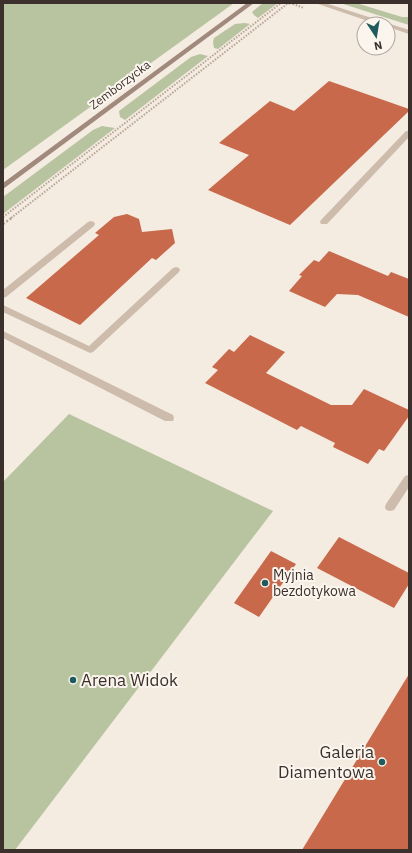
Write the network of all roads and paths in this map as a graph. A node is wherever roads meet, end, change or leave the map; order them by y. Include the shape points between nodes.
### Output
1 (250, 3) edge
2 (281, 3) edge
3 (295, 3) edge
4 (318, 3) edge
5 (359, 16) edge
6 (396, 28) edge
7 (409, 32) edge
8 (409, 133) edge
9 (3, 187) edge
10 (3, 217) edge
11 (324, 222) dead end
12 (3, 224) edge
13 (91, 224) dead end
14 (176, 270) dead end
15 (3, 295) edge
16 (3, 308) edge
17 (3, 334) edge
18 (169, 418) dead end
19 (409, 479) edge
20 (390, 508) dead end

1 - 9 street, Zemborzycka
2 - 10 path
3 - 12 path via 287,4
4 - 5 street
6 - 7 street
8 - 11 street
13 - 15 street
14 - 16 street via 90,350
17 - 18 street
19 - 20 street

